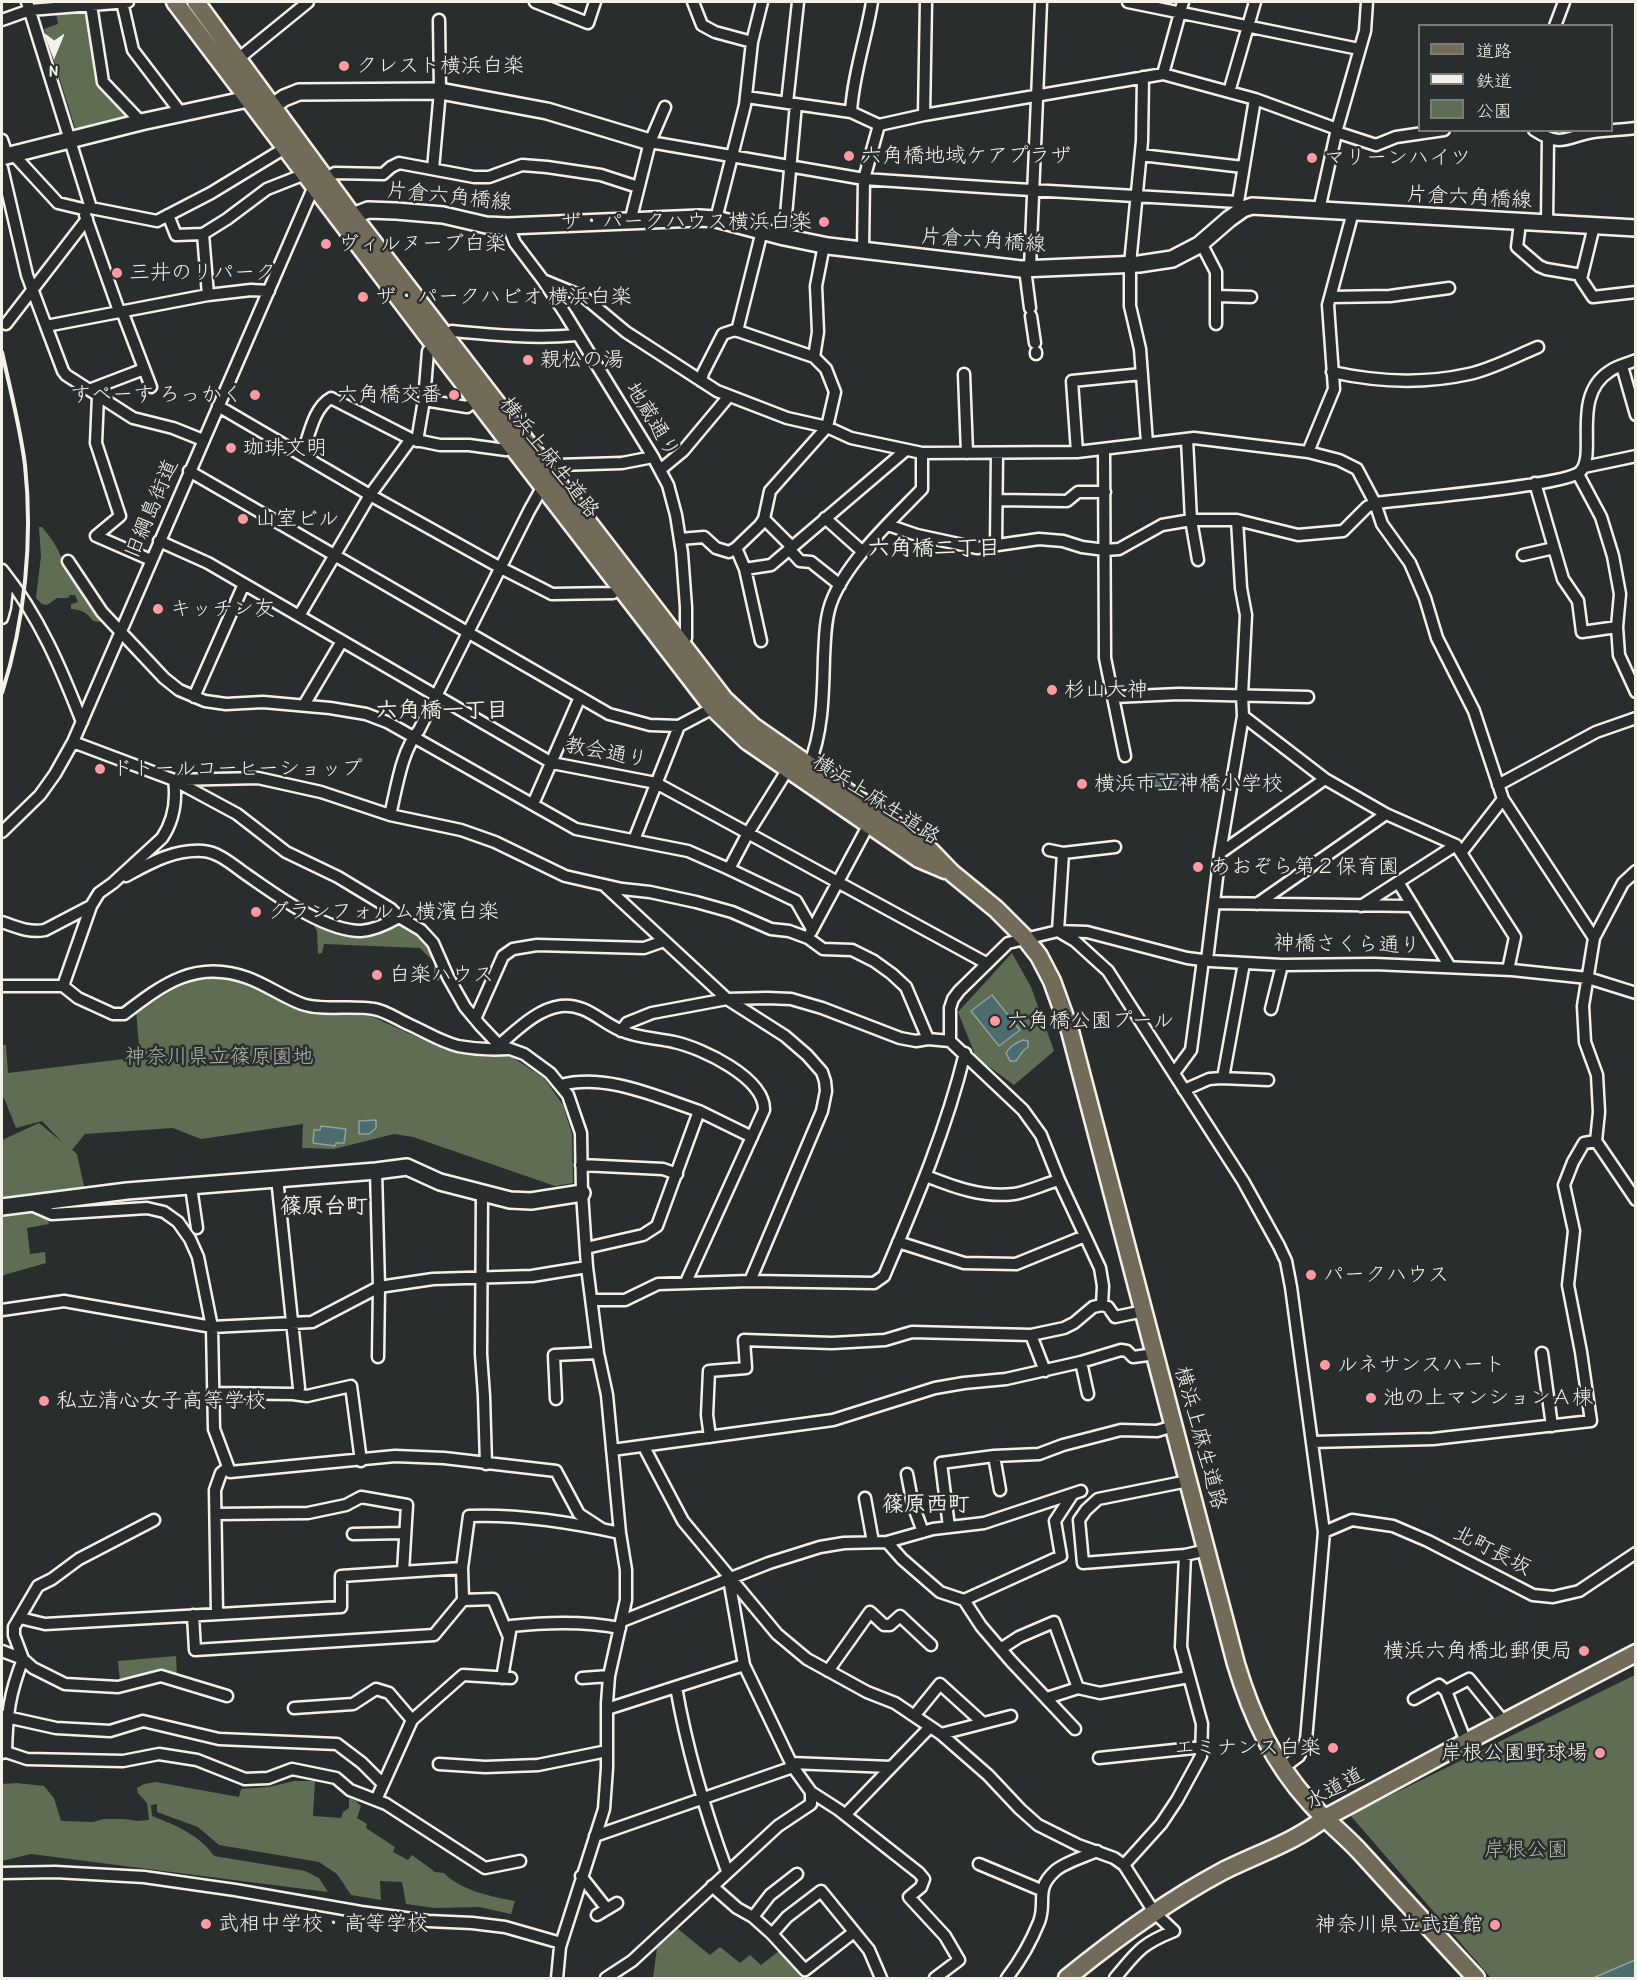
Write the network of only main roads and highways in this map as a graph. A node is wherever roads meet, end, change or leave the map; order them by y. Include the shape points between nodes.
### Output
1 (174, 2) edge
2 (196, 2) edge
3 (315, 180) junction
4 (440, 341) junction
5 (548, 482) junction
6 (675, 648) junction
7 (952, 873) junction
8 (1635, 1653) edge
9 (1325, 1818) junction
10 (1067, 1978) edge
11 (1476, 1978) edge

1 - 3 main road, 横浜上麻生道路 via 285,148
2 - 3 main road, 横浜上麻生道路 via 273,106
3 - 4 main road, 横浜上麻生道路
4 - 5 main road, 横浜上麻生道路
4 - 5 main road, 横浜上麻生道路 via 476,400 512,446
5 - 6 main road, 横浜上麻生道路
5 - 6 main road, 横浜上麻生道路 via 620,588
6 - 7 main road, 横浜上麻生道路 via 753,726 927,847
6 - 7 main road, 横浜上麻生道路 via 713,708 747,741 919,859
7 - 9 main road, 横浜上麻生道路 via 1025,938 1052,981 1070,1031 1245,1695 1263,1738
8 - 9 main road, 水道道
9 - 10 main road, 水道道 via 1306,1832 1224,1871 1154,1912
9 - 11 main road, 横浜上麻生道路

